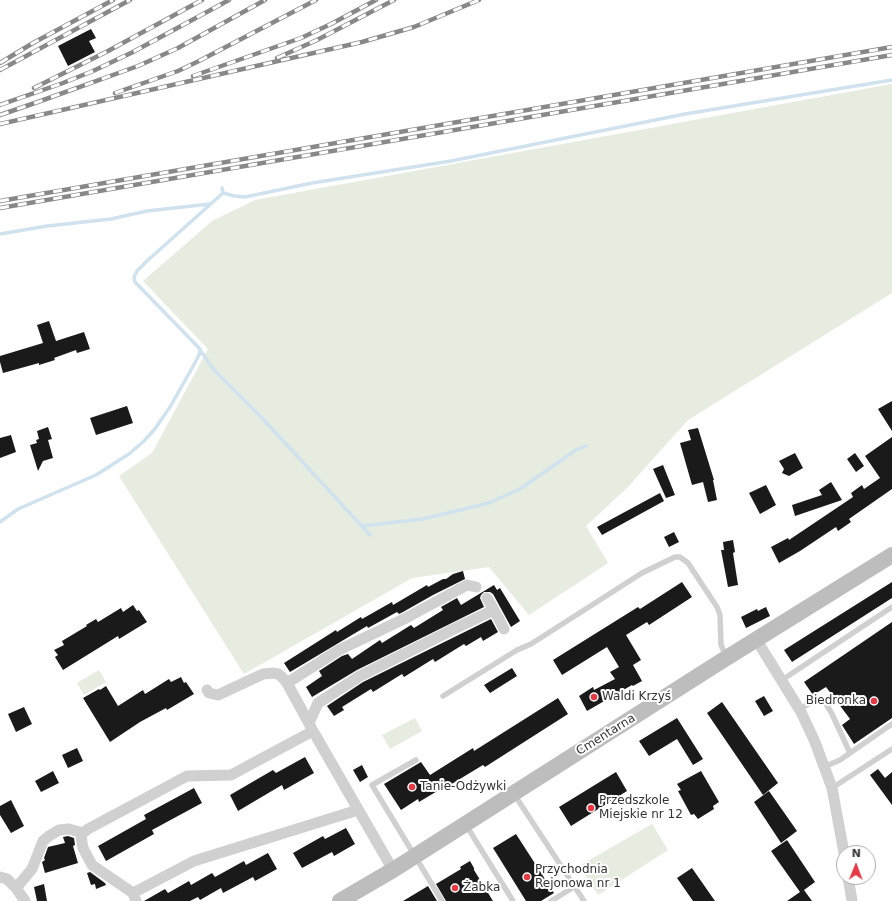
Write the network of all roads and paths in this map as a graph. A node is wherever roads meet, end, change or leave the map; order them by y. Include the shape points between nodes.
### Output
1 (892, 555) edge
2 (476, 587) dead end
3 (486, 598) dead end
4 (892, 607) edge
5 (494, 610) junction
6 (504, 629) dead end
7 (756, 639) junction
8 (727, 658) junction
9 (782, 680) junction
10 (287, 683) junction
11 (207, 690) dead end
12 (443, 696) dead end
13 (800, 709) junction
14 (892, 724) edge
15 (311, 727) junction
16 (892, 749) edge
17 (850, 753) junction
18 (416, 760) dead end
19 (824, 768) junction
20 (832, 788) junction
21 (514, 793) junction
22 (358, 810) junction
23 (466, 824) junction
24 (83, 833) junction
25 (843, 845) edge
26 (415, 856) junction
27 (393, 870) junction
28 (0, 877) edge
29 (849, 885) edge
30 (574, 887) junction
31 (16, 888) junction
32 (135, 897) edge
33 (348, 899) edge
34 (25, 901) edge
35 (442, 901) edge
36 (513, 901) edge
37 (551, 901) edge
38 (584, 901) edge
39 (852, 901) edge

1 - 7 street, Cmentarna
2 - 10 street via 467,585 339,650
3 - 5 street
4 - 9 lane
5 - 6 street
5 - 15 street via 360,676 318,703
7 - 8 street, Cmentarna
7 - 9 street
8 - 12 lane via 721,645 721,621 717,607 688,563 680,556 642,573 531,644
8 - 21 street, Cmentarna
9 - 13 street
10 - 11 street via 278,674 268,672 223,694 209,693
10 - 15 street
13 - 17 lane via 817,700 825,702
13 - 19 street
14 - 17 lane
15 - 22 street
15 - 24 street via 231,775 187,776
16 - 20 lane
17 - 19 lane
18 - 26 lane via 372,785
19 - 20 street
20 - 25 street
21 - 23 street, Cmentarna
21 - 30 lane
22 - 27 street
22 - 32 street via 194,861
23 - 26 street, Cmentarna
23 - 36 lane
24 - 31 street via 69,829 59,830 49,836 43,841 32,869
24 - 32 street via 83,848 92,865
26 - 27 street, Cmentarna
26 - 35 lane
27 - 33 street, Cmentarna
28 - 31 street via 7,879
29 - 39 street
30 - 37 lane
30 - 38 lane
31 - 34 street

